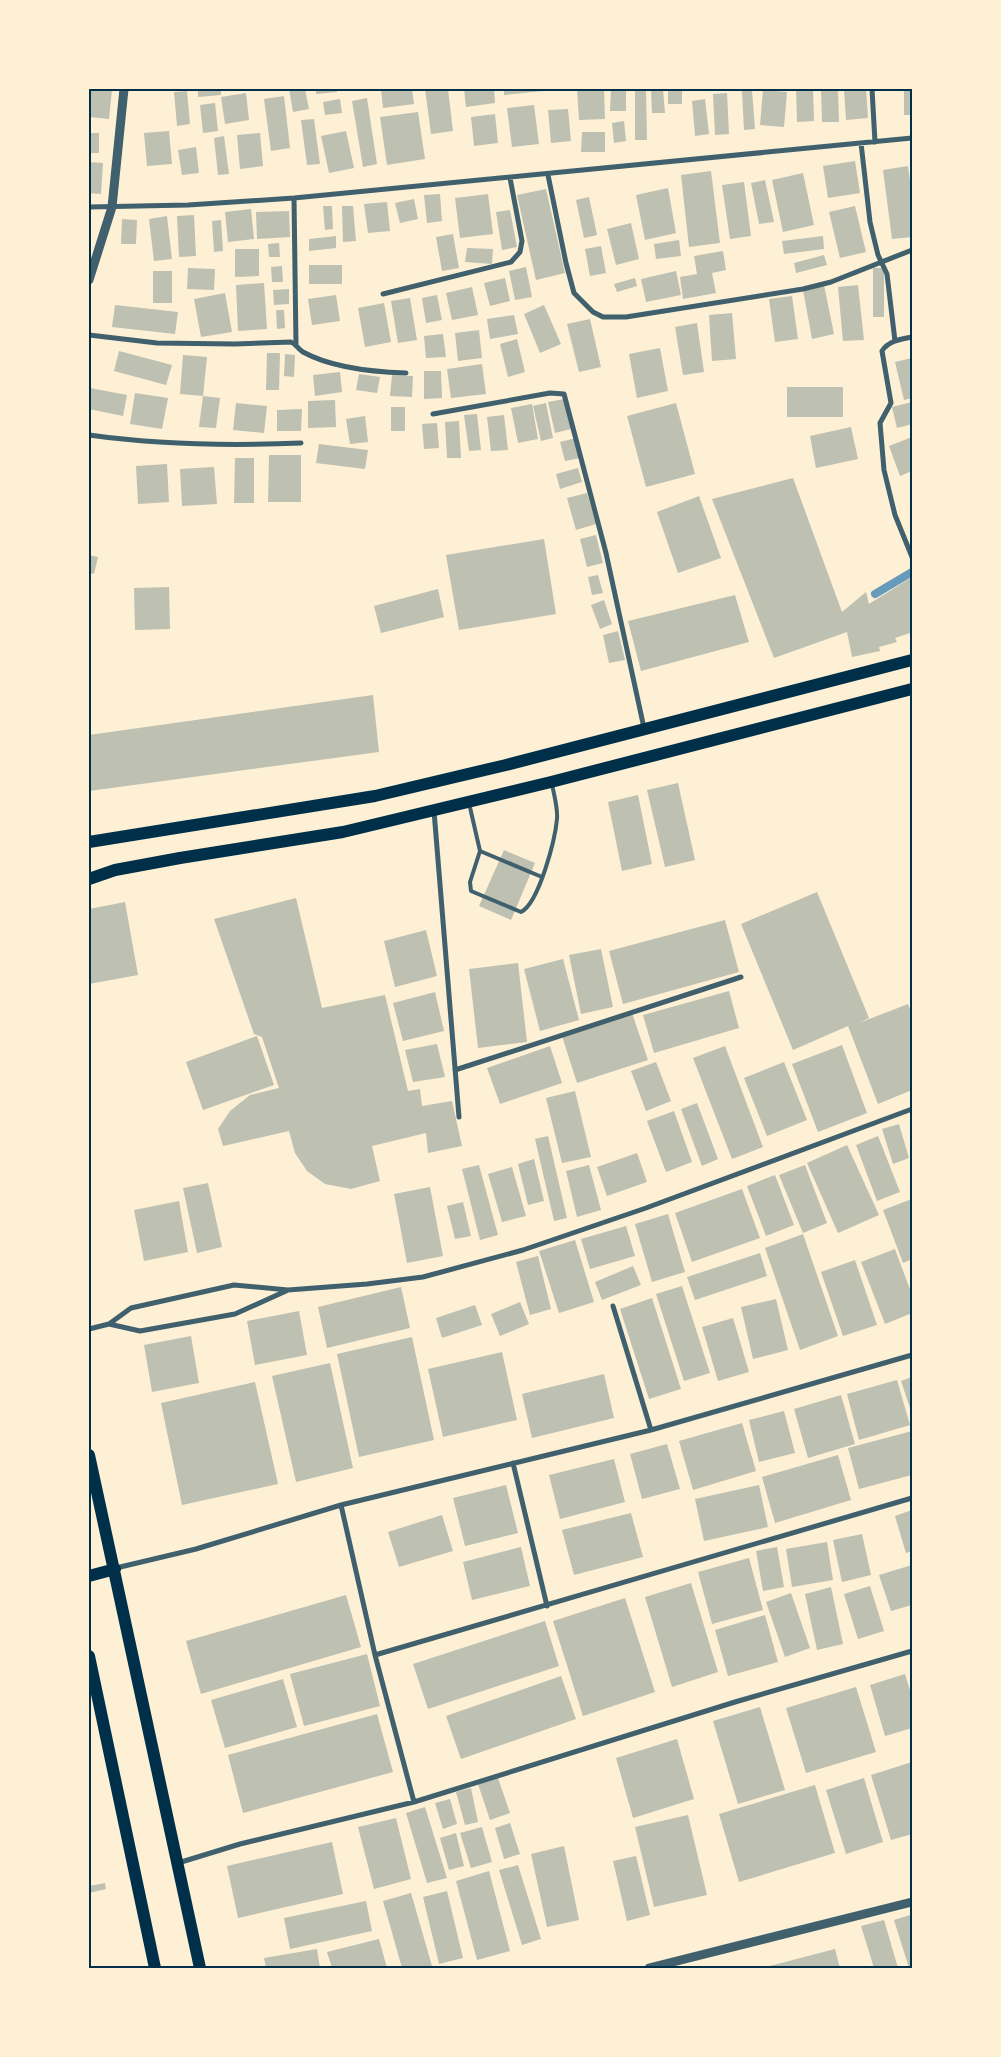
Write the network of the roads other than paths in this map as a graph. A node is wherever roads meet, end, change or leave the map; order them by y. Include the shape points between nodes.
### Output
1 (124, 89) edge
2 (872, 89) edge
3 (912, 138) edge
4 (875, 142) junction
5 (861, 143) junction
6 (548, 174) junction
7 (510, 178) junction
8 (294, 198) junction
9 (89, 207) edge
10 (112, 208) junction
11 (912, 250) edge
12 (881, 262) junction
13 (89, 280) edge
14 (383, 294) dead end
15 (89, 334) edge
16 (912, 337) edge
17 (895, 341) junction
18 (296, 344) junction
19 (406, 373) dead end
20 (433, 414) dead end
21 (89, 435) edge
22 (301, 443) dead end
23 (912, 557) edge
24 (912, 660) edge
25 (912, 689) edge
26 (644, 729) junction
27 (551, 782) junction
28 (468, 802) junction
29 (434, 810) junction
30 (89, 842) edge
31 (480, 851) junction
32 (542, 877) junction
33 (89, 879) edge
34 (741, 977) dead end
35 (454, 1070) junction
36 (912, 1109) edge
37 (459, 1117) dead end
38 (288, 1290) junction
39 (614, 1306) dead end
40 (109, 1324) junction
41 (89, 1328) edge
42 (912, 1355) edge
43 (650, 1430) junction
44 (89, 1455) edge
45 (513, 1463) junction
46 (912, 1498) edge
47 (341, 1505) junction
48 (115, 1569) junction
49 (89, 1576) edge
50 (547, 1606) junction
51 (912, 1650) edge
52 (375, 1655) junction
53 (89, 1656) edge
54 (414, 1802) junction
55 (178, 1863) junction
56 (912, 1902) edge
57 (155, 1968) edge
58 (200, 1968) edge
59 (649, 1968) edge

1 - 10 street
2 - 4 street
3 - 4 street
4 - 5 street
5 - 6 street
5 - 12 street via 870,222
6 - 7 street
6 - 12 street via 574,293 593,312 603,317 626,317 804,289
7 - 8 street
7 - 14 street via 522,241 516,257 502,264
8 - 10 street
8 - 18 street
9 - 10 street
10 - 13 street
11 - 12 street
12 - 17 street via 887,274
15 - 18 street via 157,343
16 - 17 street
17 - 23 street via 882,351 891,402 880,423 881,443 895,516
18 - 19 street via 303,352 341,365 374,372
20 - 26 street via 550,393 564,394 606,553
21 - 22 street via 134,442 228,446
24 - 26 main road
25 - 27 main road
26 - 30 main road via 375,796
27 - 28 main road
27 - 32 lane via 558,817 551,858
28 - 29 main road
28 - 31 lane
29 - 33 main road via 344,832 180,858 115,870
29 - 35 street
31 - 32 lane
31 - 32 lane via 470,882 471,891 520,912 529,906
34 - 35 street
35 - 37 street
36 - 38 street via 523,1250 423,1277
38 - 40 street via 235,1314 140,1331
38 - 40 street via 234,1285 131,1308
39 - 43 street
40 - 41 street
42 - 43 street
43 - 45 street
44 - 48 main road
45 - 47 street
45 - 50 street
46 - 50 street
47 - 48 street via 196,1549
47 - 52 street
48 - 49 main road
48 - 55 main road
50 - 52 street
51 - 54 street
52 - 54 street
53 - 57 main road
54 - 55 street via 240,1844
55 - 58 main road
56 - 59 street

